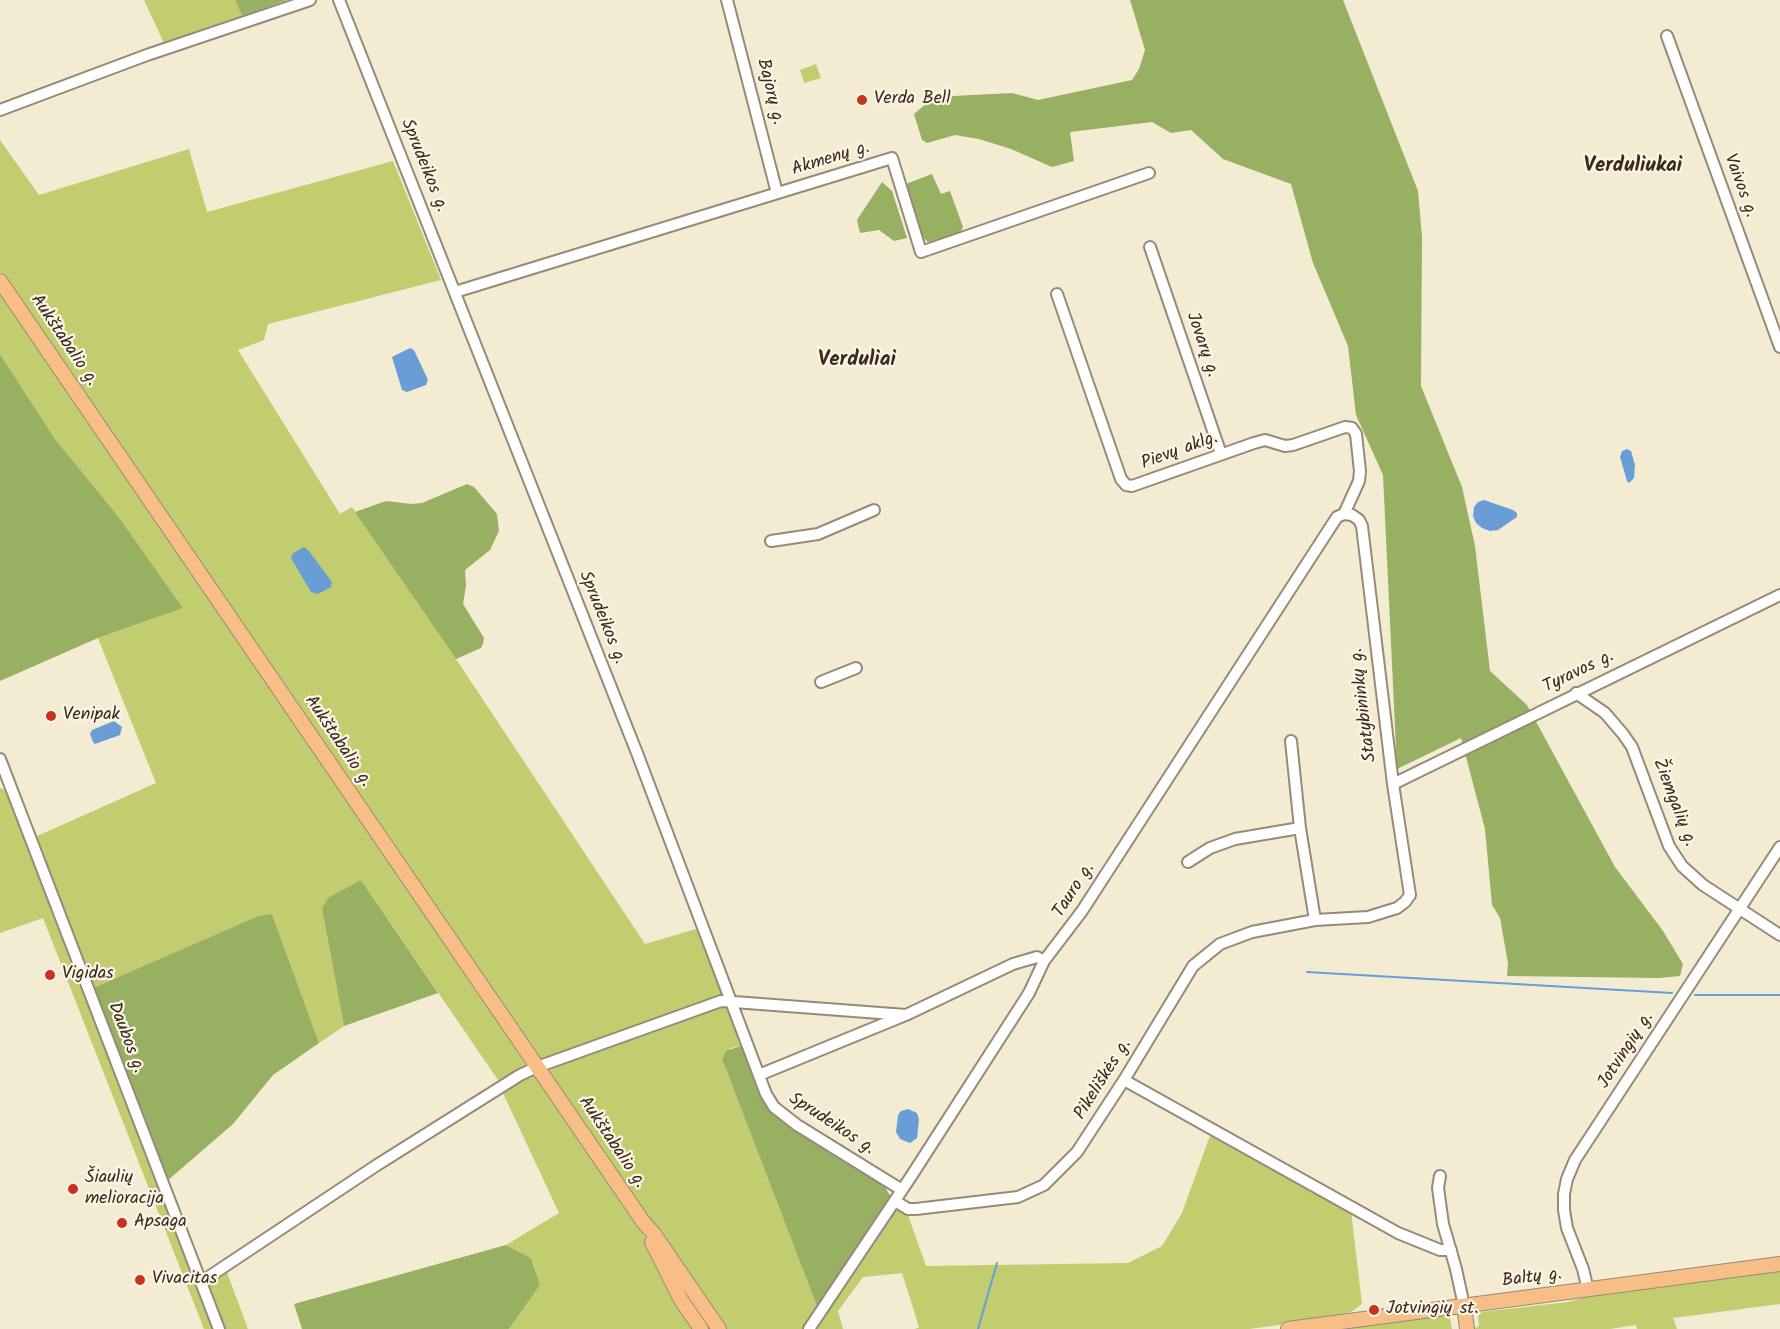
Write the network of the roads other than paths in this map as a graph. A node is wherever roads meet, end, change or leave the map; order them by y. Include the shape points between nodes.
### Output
1 (310, 0) edge
2 (339, 0) edge
3 (727, 0) edge
4 (1667, 36) dead end
5 (0, 111) edge
6 (1149, 173) dead end
7 (777, 193) junction
8 (1150, 247) dead end
9 (0, 281) edge
10 (455, 292) junction
11 (1057, 294) dead end
12 (1780, 347) edge
13 (1221, 454) junction
14 (874, 510) dead end
15 (1348, 514) junction
16 (771, 541) dead end
17 (1780, 595) edge
18 (856, 668) dead end
19 (821, 682) dead end
20 (1576, 693) junction
21 (1291, 741) dead end
22 (0, 759) edge
23 (1393, 784) junction
24 (1300, 828) junction
25 (1780, 847) edge
26 (1188, 862) dead end
27 (1410, 895) joint
28 (1740, 909) junction
29 (1315, 920) junction
30 (1780, 935) edge
31 (1044, 961) junction
32 (732, 1002) junction
33 (906, 1015) junction
34 (537, 1067) junction
35 (759, 1075) junction
36 (1124, 1080) junction
37 (1440, 1176) dead end
38 (902, 1190) junction
39 (894, 1201) junction
40 (644, 1223) junction
41 (1451, 1250) junction
42 (1780, 1264) edge
43 (201, 1282) junction
44 (1588, 1290) junction
45 (1464, 1306) junction
46 (219, 1329) edge
47 (701, 1329) edge
48 (719, 1329) edge
49 (809, 1329) edge
50 (1288, 1329) edge
51 (1467, 1329) edge

1 - 5 street via 147,55
2 - 10 street, Sprudeikos g.
3 - 7 street, Bajorų g.
4 - 12 street, Vaivos g.
6 - 7 street, Akmenų g. via 921,252 892,158
7 - 10 street, Akmenų g.
8 - 13 street, Jovarų g.
9 - 34 main road, Aukštabalio g.
10 - 32 street, Sprudeikos g.
11 - 13 street, Pievų aklg. via 1120,479 1126,485
13 - 15 street, Pievų aklg. via 1265,440 1293,445 1344,427 1352,428 1360,471
14 - 16 street via 818,534
15 - 23 street, Statybininkų g. via 1362,526
15 - 31 street, Tauro g. via 1337,517 1082,911
17 - 20 street, Tyravos g.
18 - 19 street
20 - 23 street, Tyravos g.
20 - 28 street, Žiemgalių g. via 1605,713 1632,747 1675,858 1703,885
21 - 24 street
22 - 43 street, Daubos g.
23 - 27 street, Statybininkų g.
24 - 26 street via 1235,839
24 - 29 street
25 - 28 street, Jotvingių g.
27 - 29 street, Pikeliškės g. via 1397,908 1368,917
28 - 30 street, Žiemgalių g.
28 - 44 street, Jotvingių g. via 1575,1160 1566,1186 1564,1210
29 - 36 street, Pikeliškės g. via 1252,932 1220,944 1193,966
31 - 33 street via 1037,957 1012,964
31 - 38 street, Tauro g. via 1029,993
32 - 33 street
32 - 34 street via 721,1001
32 - 35 street, Sprudeikos g.
33 - 35 street
34 - 40 main road, Aukštabalio g.
34 - 43 street via 377,1165
35 - 38 street, Sprudeikos g. via 774,1107
36 - 39 street, Pikeliškės g. via 1077,1152 1044,1185 1018,1197 916,1209
36 - 41 street via 1398,1233 1440,1250
37 - 41 street via 1443,1224
38 - 39 street, Tauro g.
39 - 49 street, Tauro g.
40 - 47 main road, Aukštabalio g. via 669,1279
40 - 48 main road, Aukštabalio g.
41 - 45 street
42 - 44 main road, Baltų g.
43 - 46 street, Daubos g.
44 - 45 main road, Baltų g.
45 - 50 main road, Baltų g.
45 - 51 main road

